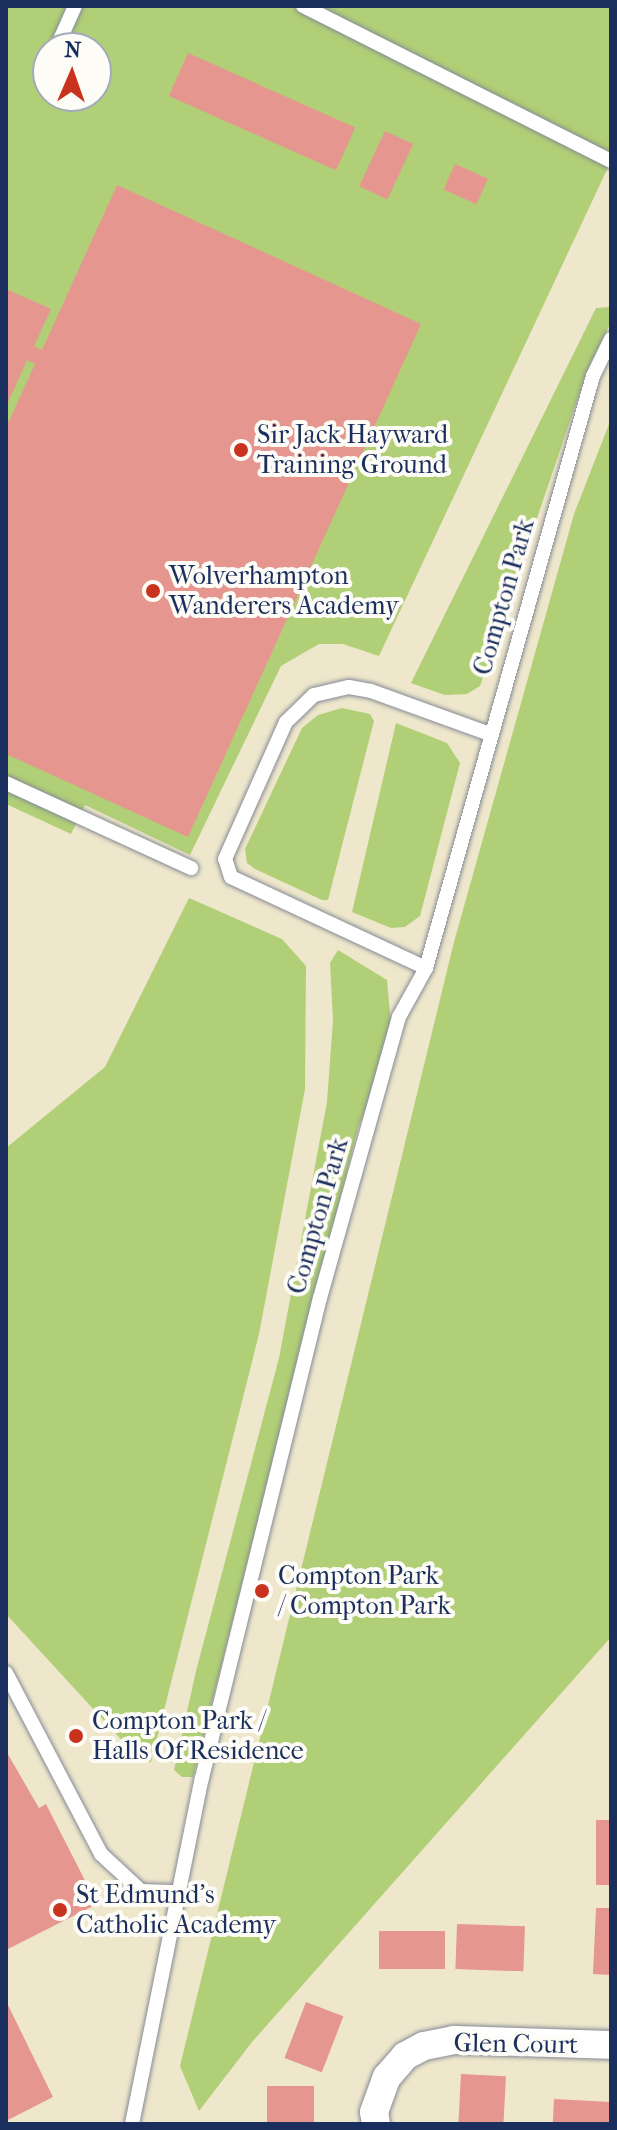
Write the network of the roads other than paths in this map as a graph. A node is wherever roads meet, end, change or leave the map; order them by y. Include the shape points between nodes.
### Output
1 (75, 6) edge
2 (303, 6) edge
3 (63, 32) edge
4 (611, 161) edge
5 (611, 339) edge
6 (490, 734) junction
7 (6, 783) edge
8 (191, 868) dead end
9 (426, 968) junction
10 (6, 1673) edge
11 (178, 1892) junction
12 (611, 2045) edge
13 (132, 2124) edge
14 (376, 2124) edge

1 - 3 lane
2 - 4 lane
5 - 6 lane, Compton Park via 593,376
6 - 9 lane, Compton Park
6 - 9 lane via 360,689 314,695 286,722 225,859 231,877
7 - 8 lane
9 - 11 lane, Compton Park via 399,1017 320,1298
10 - 11 lane via 101,1854 141,1891
11 - 13 lane, Compton Park
12 - 14 street, Glen Court via 454,2040 424,2046 405,2056 387,2077 374,2112

